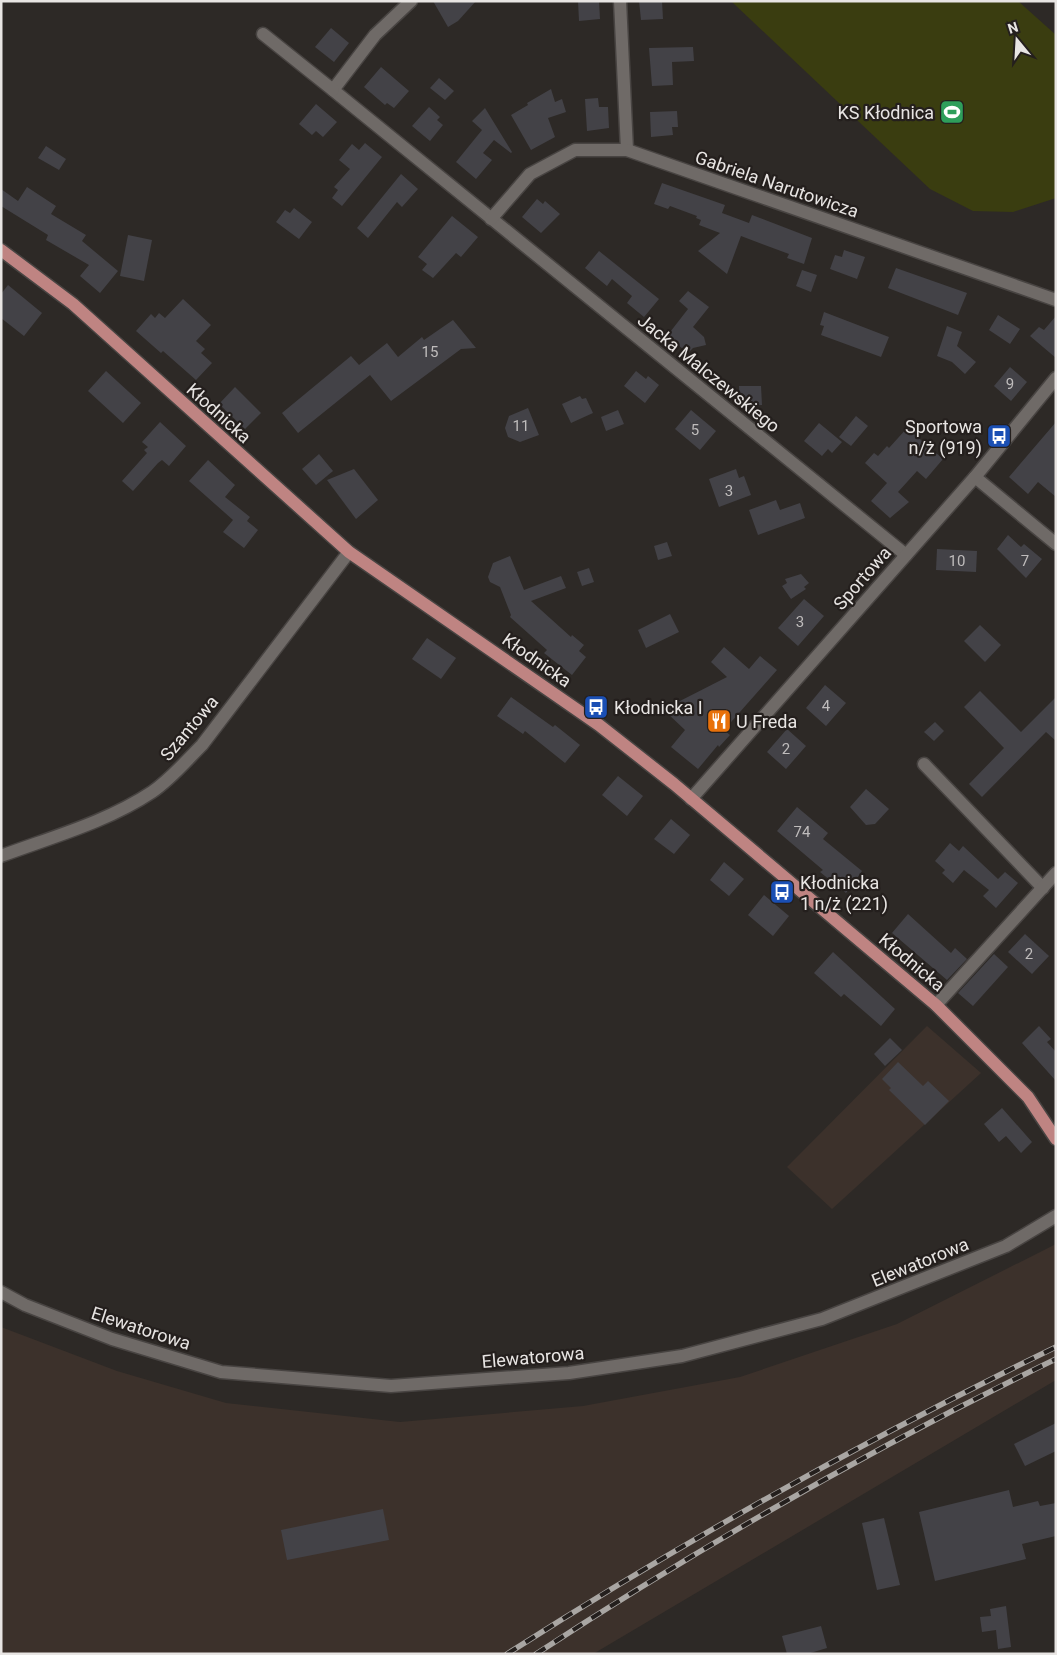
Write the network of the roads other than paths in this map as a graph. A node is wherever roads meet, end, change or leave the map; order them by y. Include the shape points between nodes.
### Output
1 (411, 1) edge
2 (620, 1) edge
3 (263, 34) dead end
4 (333, 90) junction
5 (627, 150) junction
6 (491, 219) junction
7 (1, 250) edge
8 (1056, 300) edge
9 (1056, 378) edge
10 (975, 476) junction
11 (1056, 544) edge
12 (349, 552) junction
13 (906, 555) junction
14 (924, 764) dead end
15 (691, 799) junction
16 (1, 856) edge
17 (1056, 874) edge
18 (1043, 888) junction
19 (936, 1006) junction
20 (1056, 1139) edge
21 (1056, 1216) edge
22 (1, 1292) edge

1 - 4 street via 375,35
2 - 5 street
3 - 4 street, Jacka Malczewskiego
4 - 6 street, Jacka Malczewskiego
5 - 6 street via 576,150 530,174
5 - 8 street, Gabriela Narutowicza
6 - 13 street, Jacka Malczewskiego
7 - 12 main road, Kłodnicka via 73,304
9 - 10 street, Sportowa
10 - 11 street
10 - 13 street, Sportowa
12 - 15 main road, Kłodnicka via 599,724
12 - 16 street, Szantowa via 202,744 175,773 126,807
13 - 15 street, Sportowa
14 - 18 street
15 - 19 main road, Kłodnicka
17 - 18 street
18 - 19 street
19 - 20 main road, Kłodnicka via 1028,1097
21 - 22 street, Elewatorowa via 1006,1246 813,1322 682,1356 569,1373 421,1384 391,1386 221,1372 112,1339 25,1306

